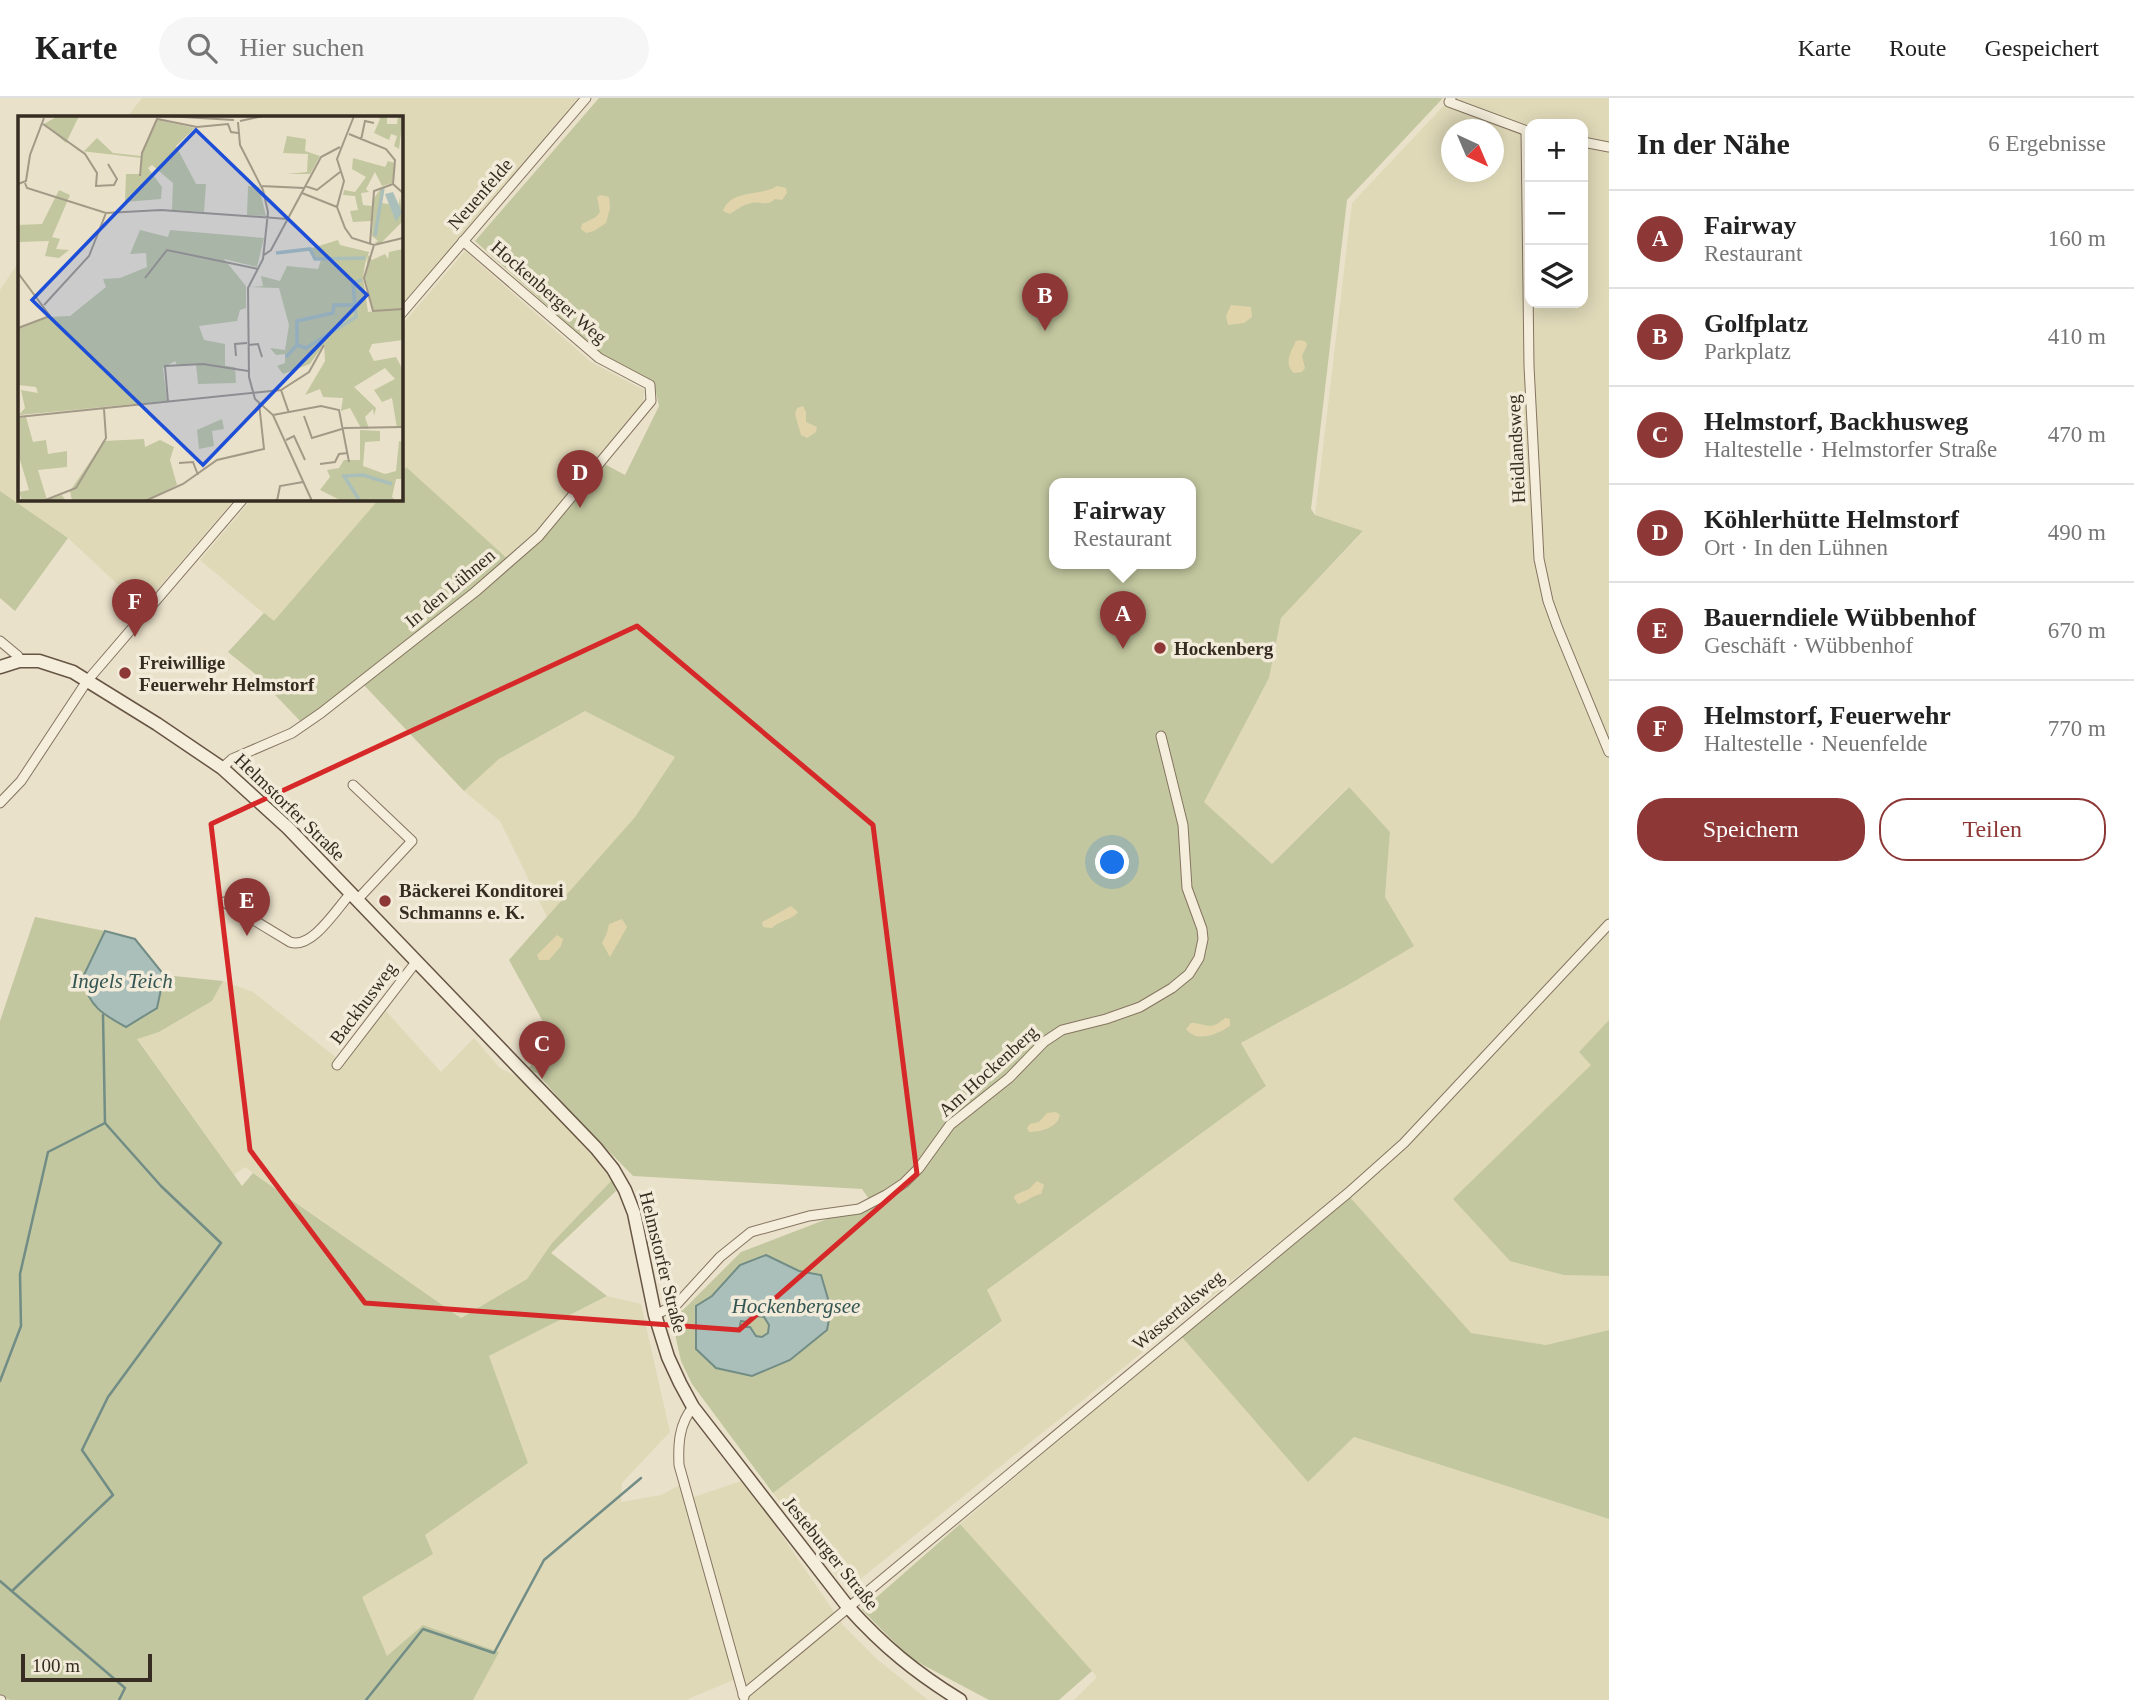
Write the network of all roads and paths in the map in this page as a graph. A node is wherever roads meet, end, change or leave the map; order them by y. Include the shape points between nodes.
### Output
1 (586, 98) edge
2 (1450, 100) edge
3 (1525, 131) edge
4 (1588, 143) edge
5 (1609, 147) edge
6 (1528, 182) edge
7 (463, 241) junction
8 (402, 313) edge
9 (650, 385) joint
10 (242, 500) edge
11 (0, 641) edge
12 (19, 661) junction
13 (0, 667) edge
14 (87, 681) junction
15 (1161, 736) dead end
16 (1609, 752) edge
17 (222, 768) junction
18 (353, 785) dead end
19 (0, 803) edge
20 (354, 896) junction
21 (224, 902) dead end
22 (1609, 924) edge
23 (416, 962) junction
24 (337, 1065) dead end
25 (655, 1315) junction
26 (694, 1407) junction
27 (848, 1607) junction
28 (744, 1697) edge
29 (960, 1700) edge

1 - 7 street, Neuenfelde
2 - 3 street
4 - 5 street
6 - 16 street, Heidlandsweg via 1529,366 1539,559 1557,626
7 - 8 street, Neuenfelde
7 - 9 street, Hockenberger Weg via 599,358
9 - 17 street, In den Lühnen via 651,401 539,536 321,713
10 - 14 street
11 - 12 street
12 - 13 main road, Helmstorfer Straße
12 - 14 main road, Helmstorfer Straße via 57,666
14 - 17 main road, Helmstorfer Straße
14 - 19 street via 21,781
15 - 25 street, Am Hockenberg via 1183,825 1187,888 1202,929 1199,958 1189,974 1140,1007 1062,1030 1044,1042 1009,1078 950,1125 919,1168 886,1195 859,1209 809,1216 751,1232 720,1257 677,1304
17 - 20 main road, Helmstorfer Straße
18 - 20 street via 412,841
20 - 21 street via 299,944
20 - 23 main road, Helmstorfer Straße
22 - 27 street, Wassertalsweg via 1395,1151
23 - 24 street, Backhusweg
23 - 25 main road, Helmstorfer Straße via 613,1169 634,1213
25 - 26 main road, Helmstorfer Straße via 668,1357
26 - 27 main road, Jesteburger Straße
26 - 28 street via 678,1442 679,1465
27 - 28 street, Wassertalsweg
27 - 29 main road, Jesteburger Straße via 900,1660

